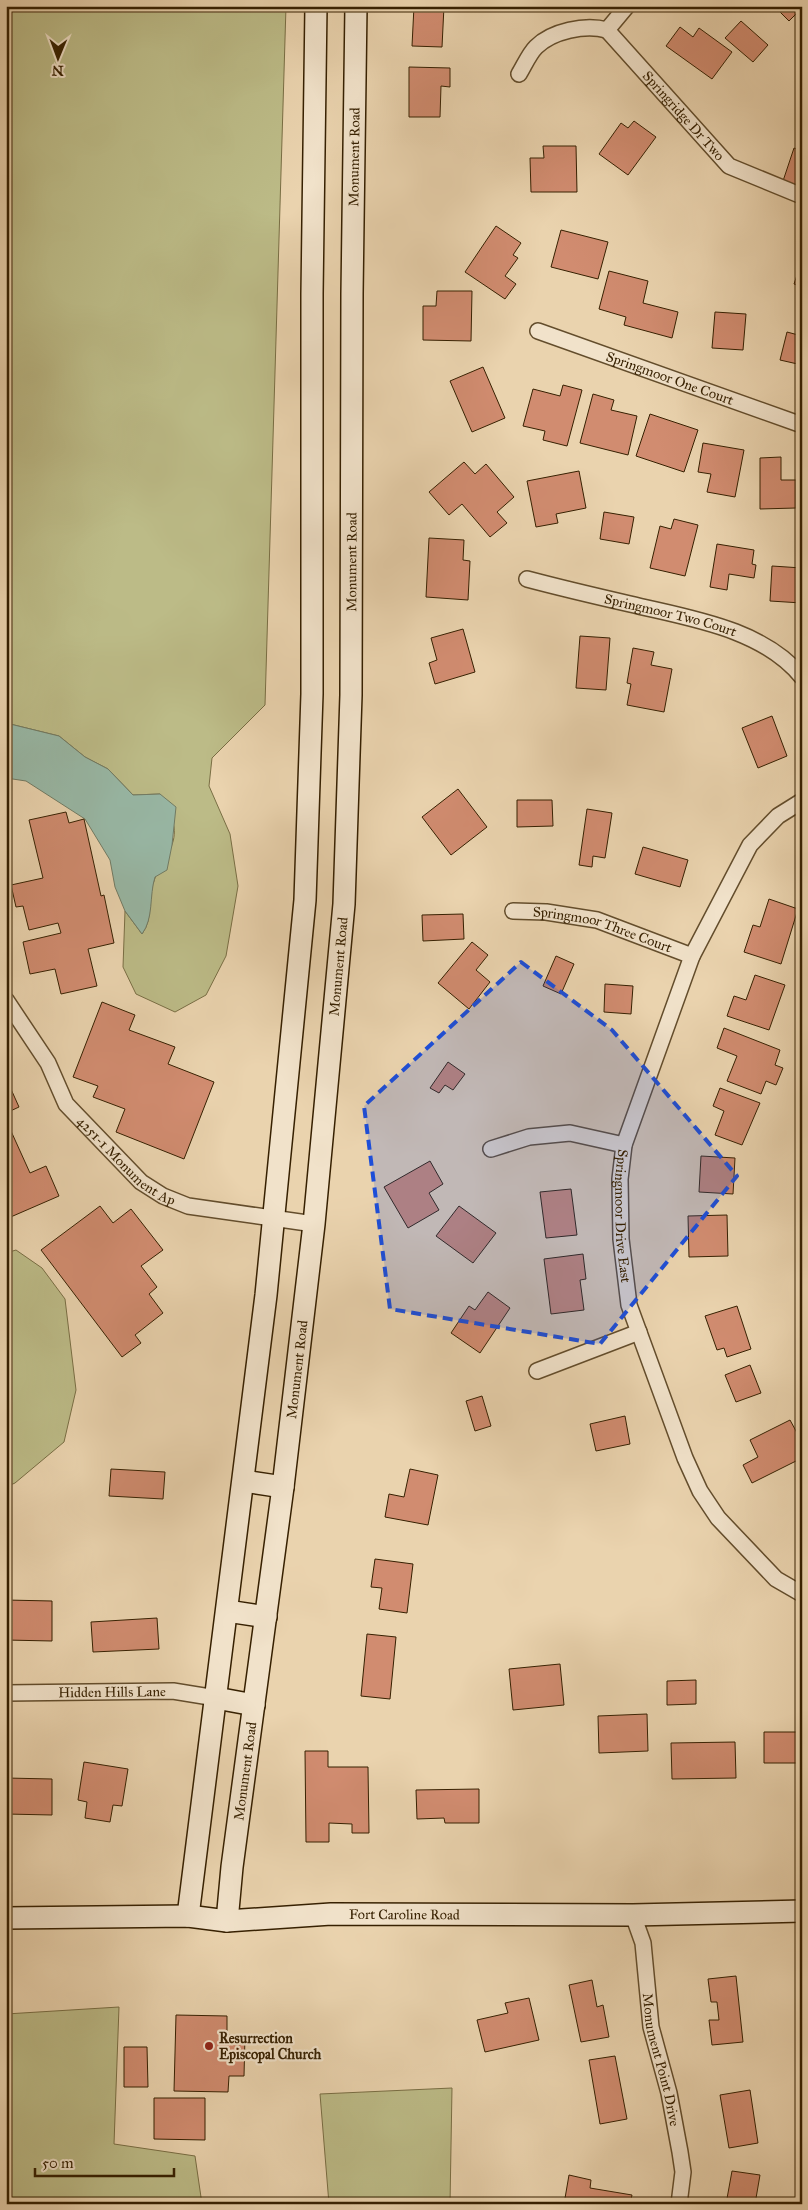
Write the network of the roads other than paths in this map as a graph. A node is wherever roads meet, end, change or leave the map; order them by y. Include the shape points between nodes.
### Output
1 (316, 6) edge
2 (356, 6) edge
3 (627, 6) edge
4 (607, 30) junction
5 (519, 74) dead end
6 (802, 196) edge
7 (538, 331) dead end
8 (802, 425) edge
9 (527, 579) dead end
10 (802, 677) edge
11 (802, 801) edge
12 (513, 911) dead end
13 (692, 956) junction
14 (6, 1000) edge
15 (624, 1145) junction
16 (491, 1149) dead end
17 (274, 1220) junction
18 (314, 1224) junction
19 (639, 1332) junction
20 (537, 1371) dead end
21 (244, 1481) junction
22 (283, 1487) junction
23 (802, 1594) edge
24 (227, 1611) junction
25 (266, 1617) junction
26 (6, 1693) edge
27 (216, 1698) junction
28 (254, 1705) junction
29 (802, 1911) edge
30 (633, 1915) junction
31 (188, 1916) junction
32 (6, 1918) edge
33 (227, 1921) junction
34 (679, 2204) edge

1 - 17 street via 310,785 305,900
2 - 18 street, Monument Road via 349,787 344,904
3 - 4 street
4 - 5 street via 583,28 560,34 536,47
4 - 6 street, Springridge Dr Two via 729,166
7 - 8 street, Springmoor One Court
9 - 10 street, Springmoor Two Court via 726,630 758,642
11 - 13 street, Springmoor Drive East via 778,816 750,845
12 - 13 street, Springmoor Three Court via 546,912 597,920
13 - 15 street, Springmoor Drive East
14 - 17 street, 4251-1 Monument Ap via 48,1063 66,1104 141,1182 188,1206
15 - 16 street via 570,1133 529,1137
15 - 19 street, Springmoor Drive East via 620,1179 621,1239 629,1305
17 - 18 street, 4251-1 Monument Ap
17 - 21 street
18 - 22 street, Monument Road
19 - 20 street
19 - 23 street, Springmoor Drive East via 700,1491 718,1518 776,1578
21 - 22 street
21 - 24 street
22 - 25 street, Monument Road
24 - 25 street
24 - 27 street
25 - 28 street, Monument Road
26 - 27 street, Hidden Hills Lane via 173,1691
27 - 28 street
27 - 31 street
28 - 33 street, Monument Road
29 - 30 street, Fort Caroline Road
30 - 33 street, Fort Caroline Road via 331,1914
30 - 34 street, Monument Point Drive via 643,1943 652,2027 680,2152 683,2172
31 - 32 street, Fort Caroline Road
31 - 33 street, Fort Caroline Road

